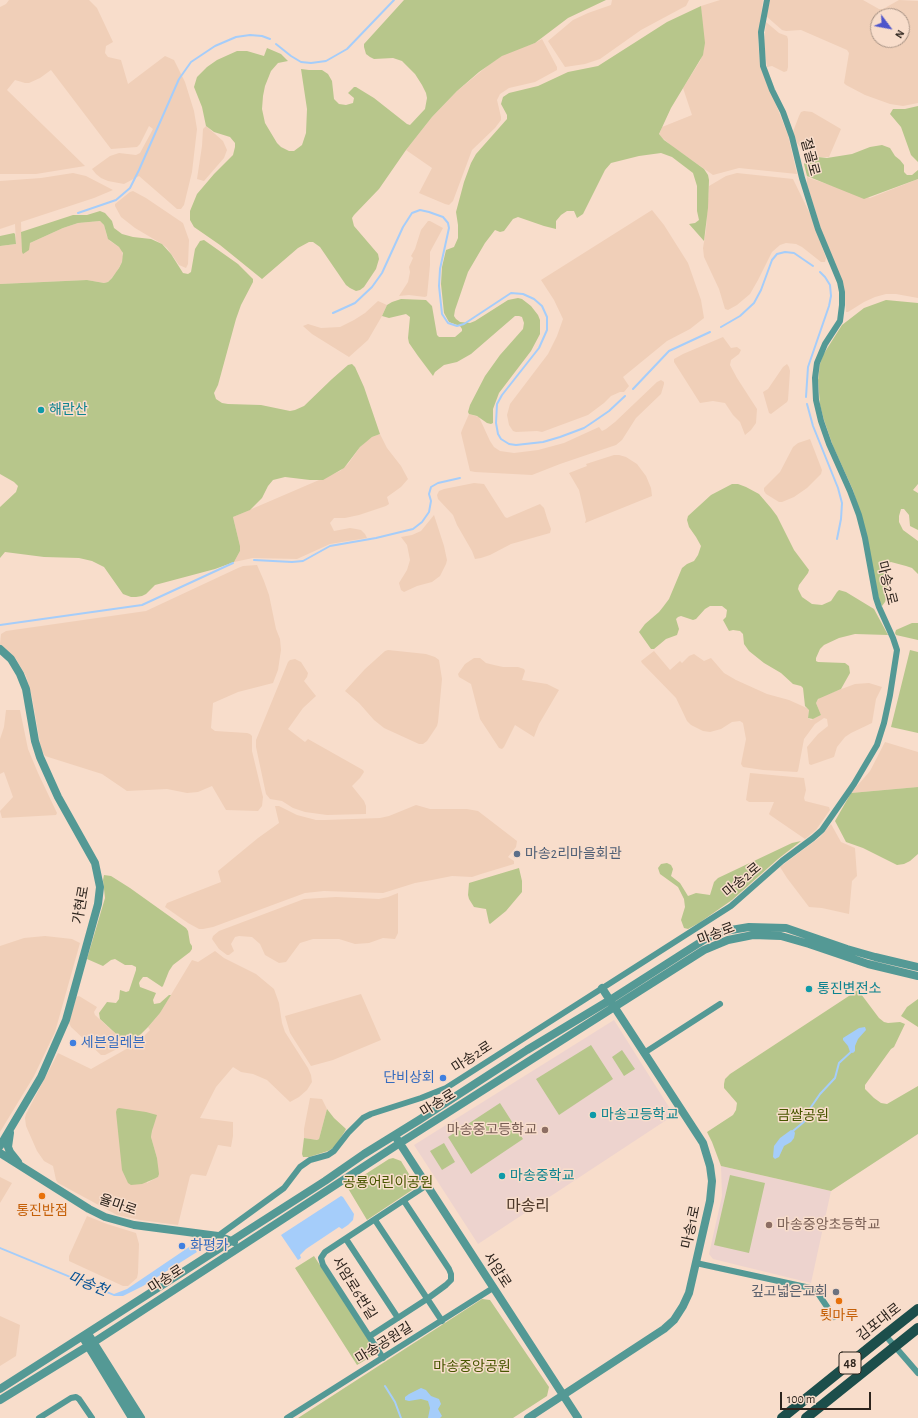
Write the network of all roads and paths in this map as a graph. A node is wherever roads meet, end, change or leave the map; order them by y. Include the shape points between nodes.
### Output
1 (767, 0) edge
2 (840, 321) joint
3 (0, 649) edge
4 (918, 966) edge
5 (918, 976) edge
6 (602, 988) junction
7 (612, 1004) junction
8 (720, 1004) dead end
9 (644, 1053) junction
10 (10, 1130) junction
11 (394, 1135) junction
12 (0, 1136) edge
13 (400, 1143) junction
14 (0, 1146) edge
15 (0, 1153) edge
16 (21, 1166) junction
17 (427, 1185) junction
18 (404, 1201) junction
19 (375, 1220) junction
20 (218, 1236) junction
21 (346, 1239) junction
22 (231, 1241) junction
23 (241, 1245) junction
24 (696, 1263) junction
25 (493, 1288) junction
26 (427, 1299) junction
27 (918, 1310) edge
28 (834, 1317) dead end
29 (398, 1318) junction
30 (442, 1321) junction
31 (918, 1328) edge
32 (85, 1335) junction
33 (885, 1335) junction
34 (370, 1336) junction
35 (90, 1344) junction
36 (895, 1346) junction
37 (383, 1358) junction
38 (918, 1373) edge
39 (0, 1389) edge
40 (563, 1395) junction
41 (0, 1400) edge
42 (49, 1415) edge
43 (39, 1418) edge
44 (92, 1418) edge
45 (132, 1418) edge
46 (141, 1418) edge
47 (287, 1418) edge
48 (528, 1418) edge
49 (578, 1418) edge
50 (782, 1418) edge
51 (806, 1418) edge

1 - 2 street, 절골로 via 761,32 763,66 790,130 818,229 840,282
2 - 6 street, 마송2로 via 825,344 817,363 816,400 820,421 859,515 876,598 896,644 894,670 880,735 850,790 814,838 782,861 731,906
3 - 10 street, 가현로 via 11,658 20,674 26,689 40,757 58,797 94,863 100,887 98,904 66,1020 41,1077
4 - 7 street, 마송로 via 847,950 786,928 749,927 725,931 707,938
5 - 7 street, 마송로 via 868,964 781,936 753,935 728,940 704,950
6 - 7 street, 마송1로
6 - 20 street, 마송2로 via 446,1088 363,1118 334,1151 310,1160 300,1167 284,1188
7 - 9 street, 마송1로
7 - 11 street, 마송로 via 527,1050
7 - 13 street, 마송로
8 - 9 street
9 - 24 street, 마송1로 via 703,1143 710,1166 710,1201
10 - 12 street
10 - 14 street, 가현로
10 - 16 street via 8,1147
11 - 13 street, 서암로
11 - 22 street, 마송로
13 - 17 street, 서암로
13 - 23 street, 마송로
15 - 16 street, 율마로
16 - 20 street, 율마로 via 105,1217 134,1225
17 - 18 street, 서암로6번길
17 - 25 street, 서암로
18 - 19 street, 서암로6번길
18 - 26 street, 서암로6번길 via 451,1274 451,1280
19 - 21 street, 서암로6번길
19 - 26 street
20 - 22 street, 율마로
21 - 29 street, 서암로6번길
21 - 34 street, 서암로6번길 via 325,1252 321,1258
22 - 23 street, 율마로
22 - 32 street, 마송로
23 - 35 street, 마송로
24 - 28 street via 815,1289
24 - 40 street, 마송1로 via 689,1294 674,1320
25 - 30 street, 마송공원길
25 - 40 street, 서암로
26 - 29 street, 서암로6번길
26 - 30 street
27 - 33 main road, 김포대로 / 48
29 - 34 street, 서암로6번길
30 - 37 street, 마송공원길
31 - 36 main road, 김포대로 / 48
32 - 35 street
32 - 39 street, 마송로
33 - 36 street
33 - 50 main road, 김포대로 / 48
34 - 37 street, 서암로6번길
35 - 41 street, 마송로
35 - 45 street
35 - 46 street
36 - 38 street
36 - 51 main road, 김포대로 / 48
37 - 47 street, 마송공원길
40 - 48 street, 마송1로
40 - 49 street, 서암로
42 - 43 street
42 - 44 street via 76,1397

